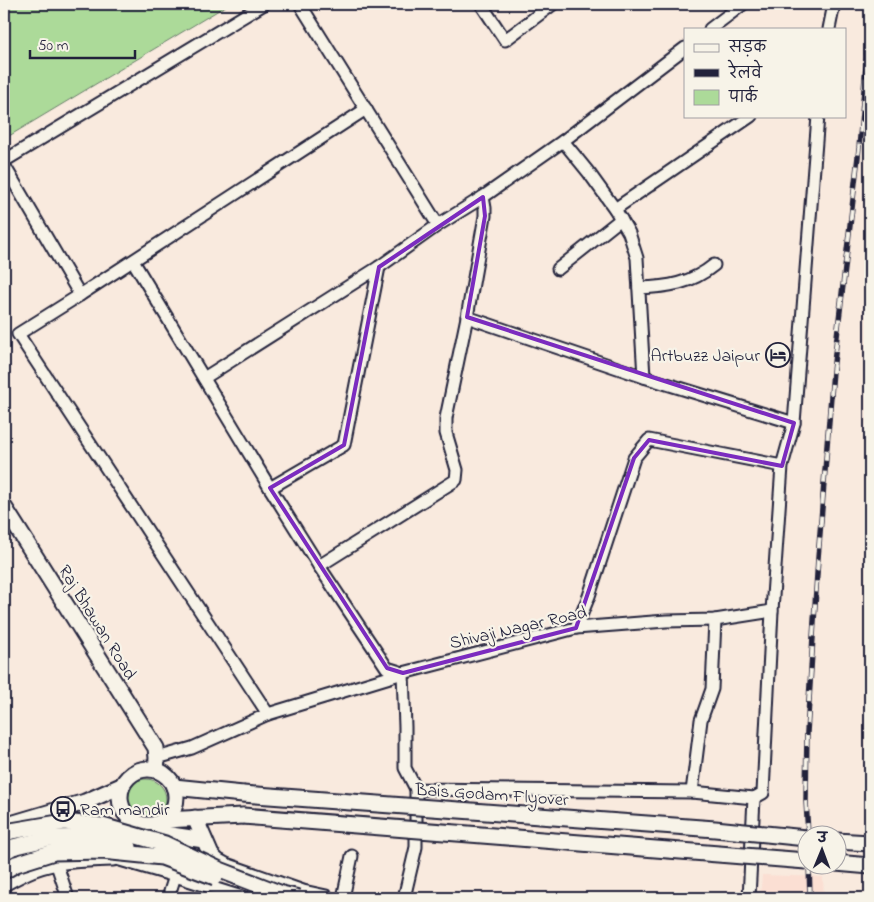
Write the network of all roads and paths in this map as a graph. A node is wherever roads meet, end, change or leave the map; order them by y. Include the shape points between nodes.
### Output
1 (264, 4) edge
2 (300, 4) edge
3 (482, 4) edge
4 (553, 4) edge
5 (743, 4) edge
6 (834, 4) edge
7 (711, 28) edge
8 (829, 28) edge
9 (684, 49) edge
10 (366, 109) junction
11 (747, 118) edge
12 (818, 118) edge
13 (563, 141) junction
14 (4, 161) edge
15 (4, 165) edge
16 (483, 197) junction
17 (615, 209) junction
18 (621, 219) junction
19 (438, 225) junction
20 (133, 261) junction
21 (714, 266) dead end
22 (380, 267) junction
23 (558, 268) dead end
24 (638, 288) junction
25 (80, 295) junction
26 (467, 317) junction
27 (644, 377) junction
28 (204, 378) junction
29 (794, 423) junction
30 (782, 466) junction
31 (270, 488) junction
32 (4, 508) edge
33 (319, 566) junction
34 (772, 611) junction
35 (715, 620) junction
36 (576, 628) junction
37 (403, 673) junction
38 (268, 714) junction
39 (156, 764) junction
40 (121, 786) junction
41 (174, 787) junction
42 (416, 789) junction
43 (692, 792) junction
44 (754, 798) junction
45 (195, 818) junction
46 (155, 825) junction
47 (4, 826) edge
48 (4, 834) edge
49 (796, 837) edge
50 (204, 840) junction
51 (846, 842) edge
52 (870, 843) edge
53 (4, 852) edge
54 (211, 855) junction
55 (352, 856) dead end
56 (162, 857) junction
57 (113, 858) junction
58 (796, 860) edge
59 (56, 862) junction
60 (846, 864) edge
61 (864, 865) edge
62 (189, 868) junction
63 (4, 871) edge
64 (870, 875) edge
65 (175, 876) junction
66 (4, 883) edge
67 (302, 896) edge
68 (68, 898) edge
69 (168, 898) edge
70 (245, 898) edge
71 (270, 898) edge
72 (326, 898) edge
73 (342, 898) edge
74 (404, 898) edge
75 (750, 898) edge

1 - 14 street
2 - 10 street
3 - 4 street via 505,40
5 - 7 street
6 - 8 street
9 - 13 street
10 - 19 street
10 - 20 street
11 - 17 street
12 - 29 street
13 - 16 street
13 - 17 street
15 - 25 street
16 - 19 street
16 - 26 street via 485,216
17 - 18 street
18 - 23 street
18 - 24 street via 637,258
19 - 22 street
20 - 25 street
20 - 28 street
21 - 24 street via 685,282 666,287
22 - 28 street
22 - 31 street via 344,445
24 - 27 street
25 - 38 street via 18,334
26 - 27 street
26 - 33 street via 446,418 446,432 457,470 456,480
27 - 29 street
28 - 31 street
29 - 30 street
30 - 34 street
30 - 36 street via 649,440 634,458
31 - 33 street
32 - 39 main road, Raj Bhawan Road via 156,748
33 - 37 street via 387,668
34 - 35 street, Shivaji Nagar Road
34 - 44 street via 764,787 763,793
35 - 36 street, Shivaji Nagar Road
35 - 43 street via 712,689 701,720
36 - 37 street, Shivaji Nagar Road
37 - 38 street, Shivaji Nagar Road
37 - 42 street via 405,768
38 - 39 street, Shivaji Nagar Road
39 - 40 main road via 132,774
39 - 41 main road
40 - 46 main road via 120,804 124,813 138,824
40 - 47 main road via 85,802
41 - 46 main road via 175,805 171,813
41 - 49 main road, Bais Godam Flyover, bridge
42 - 43 street
42 - 74 street via 416,847
43 - 44 street
44 - 75 street
45 - 46 main road
45 - 50 main road
45 - 58 main road, bridge via 243,816
46 - 50 main road
46 - 57 main road
48 - 67 main road, bridge via 64,822 102,826 165,844 282,894
50 - 54 main road
51 - 52 main road
53 - 56 main road, bridge via 50,838 96,837
54 - 62 street
54 - 67 main road via 217,862
55 - 73 street
56 - 62 main road, bridge
56 - 63 main road, bridge via 102,851 54,852
57 - 59 main road
57 - 65 street
59 - 66 main road
59 - 68 street
60 - 61 main road
61 - 64 main road
62 - 65 street
62 - 71 main road, bridge
65 - 69 street
65 - 70 street
67 - 72 main road

